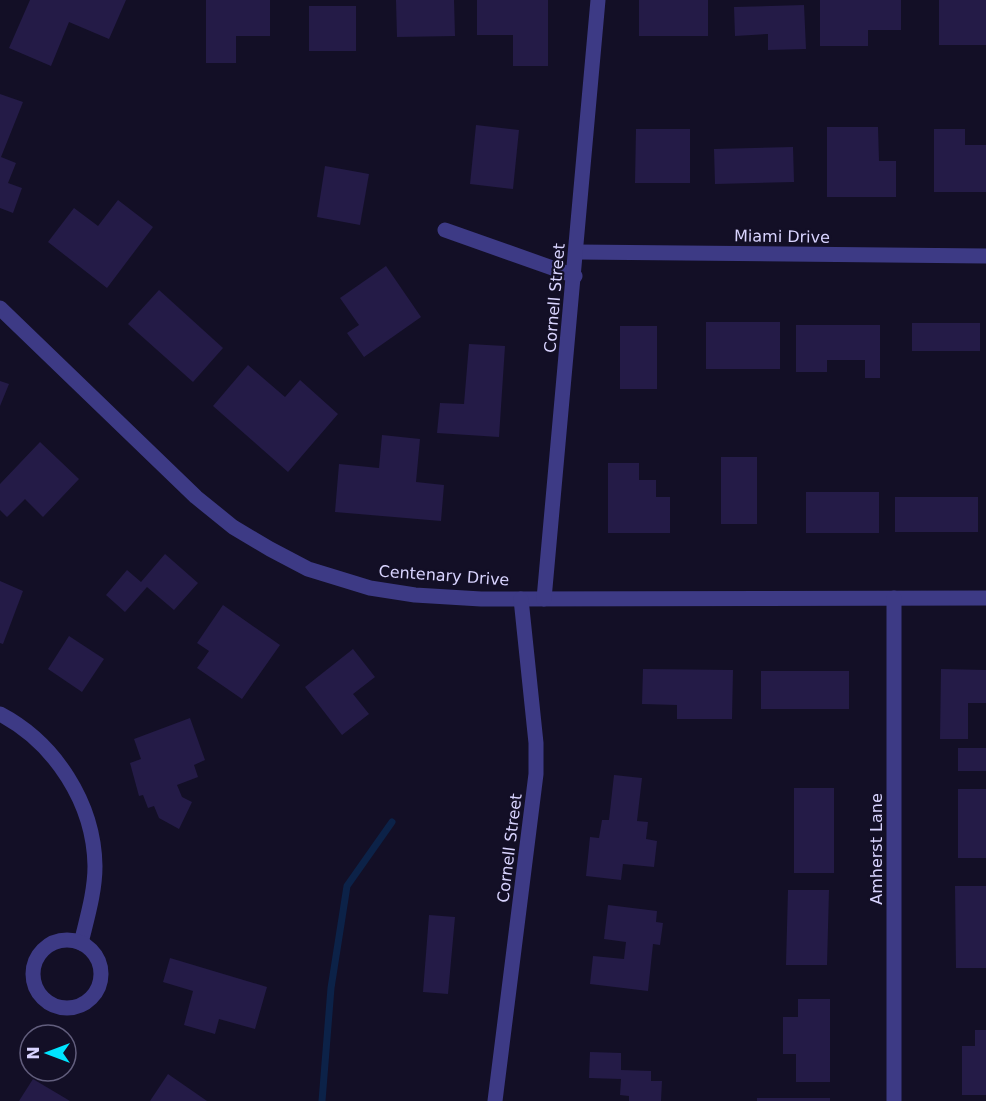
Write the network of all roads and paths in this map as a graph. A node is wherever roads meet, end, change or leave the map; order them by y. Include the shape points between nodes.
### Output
1 (598, 0) edge
2 (445, 230) dead end
3 (577, 252) junction
4 (986, 256) edge
5 (575, 276) junction
6 (0, 308) edge
7 (544, 598) junction
8 (894, 598) junction
9 (986, 598) edge
10 (521, 599) junction
11 (0, 714) edge
12 (81, 942) junction
13 (495, 1101) edge
14 (894, 1101) edge

1 - 3 street, Cornell Street
2 - 5 street
3 - 4 street, Miami Drive
3 - 5 street, Cornell Street
5 - 7 street, Cornell Street
6 - 10 street, Centenary Drive via 196,496 233,527 270,549 308,569 370,588 440,597
7 - 8 street, Centenary Drive
7 - 10 street, Centenary Drive
8 - 9 street, Centenary Drive
8 - 14 street, Amherst Lane
10 - 13 street, Cornell Street via 536,774
11 - 12 street via 47,749 73,787 87,819 95,874
12 - 12 street via 58,941 48,946 34,964 35,988 51,1005 73,1008 92,998 98,988 101,967 90,948

